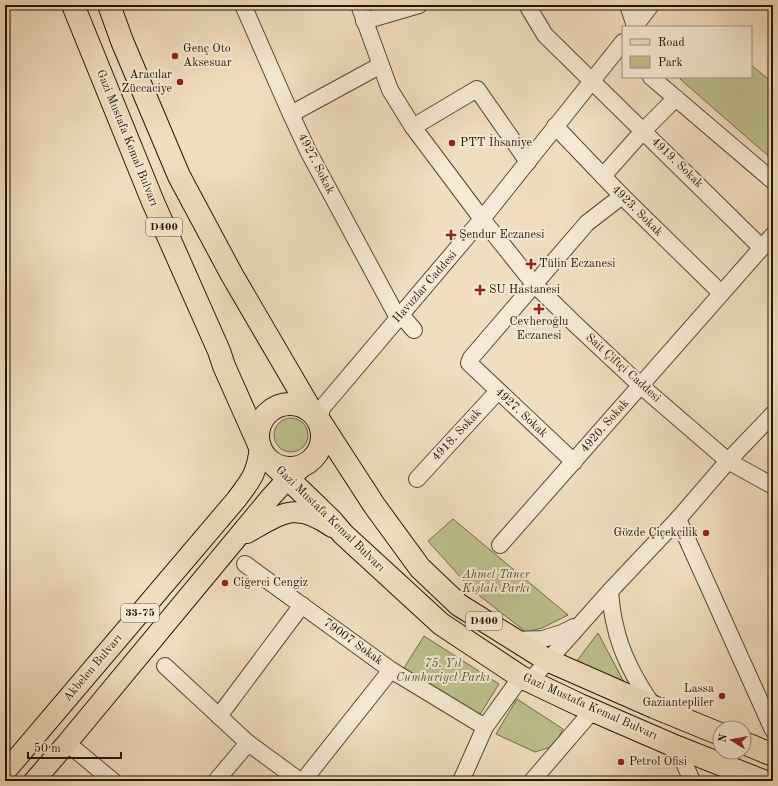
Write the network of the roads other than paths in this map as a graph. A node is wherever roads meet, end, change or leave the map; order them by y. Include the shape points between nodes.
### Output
1 (73, 5) edge
2 (110, 5) edge
3 (243, 5) edge
4 (359, 5) edge
5 (419, 5) edge
6 (527, 5) edge
7 (628, 5) edge
8 (651, 5) edge
9 (364, 21) junction
10 (635, 26) edge
11 (621, 48) edge
12 (381, 65) junction
13 (652, 78) edge
14 (592, 80) junction
15 (676, 98) junction
16 (291, 114) junction
17 (556, 126) junction
18 (412, 127) junction
19 (644, 131) junction
20 (528, 162) junction
21 (603, 176) junction
22 (773, 181) edge
23 (622, 196) junction
24 (482, 220) junction
25 (773, 235) edge
26 (762, 247) junction
27 (534, 284) junction
28 (721, 293) junction
29 (399, 317) junction
30 (414, 330) dead end
31 (640, 385) junction
32 (498, 391) junction
33 (773, 414) edge
34 (316, 416) junction
35 (266, 455) junction
36 (728, 460) junction
37 (574, 462) junction
38 (296, 473) junction
39 (417, 479) dead end
40 (773, 486) edge
41 (678, 519) junction
42 (343, 534) junction
43 (235, 540) junction
44 (500, 545) dead end
45 (245, 564) dead end
46 (610, 591) junction
47 (302, 605) junction
48 (580, 623) junction
49 (513, 640) junction
50 (547, 660) junction
51 (165, 666) dead end
52 (391, 670) junction
53 (525, 679) junction
54 (654, 707) junction
55 (593, 710) junction
56 (220, 716) junction
57 (485, 727) junction
58 (773, 730) edge
59 (712, 731) edge
60 (67, 743) junction
61 (248, 743) junction
62 (752, 746) edge
63 (677, 747) junction
64 (773, 755) edge
65 (5, 772) edge
66 (34, 781) edge
67 (113, 781) edge
68 (216, 781) edge
69 (302, 781) edge
70 (461, 781) edge
71 (532, 781) edge
72 (692, 781) edge
73 (763, 781) edge

1 - 35 highway, Gazi Mustafa Kemal Bulvarı / D400 via 224,366
2 - 34 highway, Gazi Mustafa Kemal Bulvarı / D400 via 122,41 179,176 232,276
3 - 16 street, 4927. Sokak
4 - 9 street, Sait Çiftçi Caddesi
5 - 9 street
6 - 14 street, 4919. Sokak via 545,35
7 - 10 street
8 - 10 street
9 - 12 street, Sait Çiftçi Caddesi
11 - 14 street, Havuzlar Caddesi
12 - 16 street
12 - 18 street, Sait Çiftçi Caddesi via 390,90
13 - 15 street
14 - 17 street, Havuzlar Caddesi
14 - 19 street, 4919. Sokak
15 - 19 street
15 - 22 street
16 - 29 street, 4927. Sokak via 308,151
17 - 20 street, Havuzlar Caddesi
17 - 21 street, 4923. Sokak
18 - 20 street via 477,89
18 - 24 street, Sait Çiftçi Caddesi
19 - 21 street
19 - 26 street, 4919. Sokak
20 - 24 street, Havuzlar Caddesi
21 - 23 street, 4923. Sokak
23 - 27 street via 587,223
23 - 28 street, 4923. Sokak
24 - 27 street, Sait Çiftçi Caddesi
24 - 29 street, Havuzlar Caddesi
25 - 26 street, 4920. Sokak
26 - 28 street, 4920. Sokak
27 - 31 street, Sait Çiftçi Caddesi
27 - 32 street, 4927. Sokak via 469,363
28 - 31 street, 4920. Sokak
29 - 30 street, 4927. Sokak
29 - 34 street, Havuzlar Caddesi
31 - 36 street, Sait Çiftçi Caddesi
31 - 37 street, 4920. Sokak
32 - 37 street, 4927. Sokak
32 - 39 street, 4918. Sokak
33 - 36 street
34 - 35 highway via 303,406 292,404 272,409 264,416 258,436
34 - 38 highway via 323,431 321,447 312,460
34 - 49 highway, Gazi Mustafa Kemal Bulvarı / D400 via 374,505 420,568 459,605
35 - 38 highway, Gazi Mustafa Kemal Bulvarı / D400
35 - 65 main road, Akbelen Bulvarı / 33-75 via 258,463 252,479 236,500
36 - 40 street, Sait Çiftçi Caddesi
36 - 41 street
37 - 44 street, 4920. Sokak
38 - 42 highway, Gazi Mustafa Kemal Bulvarı / D400
38 - 43 main road, 33-75 via 274,494
41 - 46 street
41 - 58 street
42 - 43 main road via 321,519 303,512 283,513
42 - 53 highway, Gazi Mustafa Kemal Bulvarı / D400 via 441,624
43 - 60 main road, 33-75
45 - 47 street, 79007 Sokak
46 - 48 street
46 - 54 street via 615,626 626,658 643,692
47 - 52 street, 79007 Sokak
47 - 56 street
48 - 49 street via 562,633 543,639
48 - 50 street via 579,638 567,653
49 - 50 highway, Gazi Mustafa Kemal Bulvarı / D400
50 - 53 street
50 - 54 highway, Gazi Mustafa Kemal Bulvarı / D400
51 - 56 street
52 - 57 street, 79007 Sokak
52 - 69 street
53 - 55 highway, Gazi Mustafa Kemal Bulvarı / D400
53 - 57 street
54 - 59 highway, Gazi Mustafa Kemal Bulvarı / D400
55 - 63 highway, Gazi Mustafa Kemal Bulvarı / D400
55 - 71 street
56 - 61 street
57 - 70 street
60 - 66 main road, 33-75
60 - 67 street
61 - 68 street
61 - 69 street
62 - 64 highway
63 - 72 street
63 - 73 highway, Gazi Mustafa Kemal Bulvarı / D400

